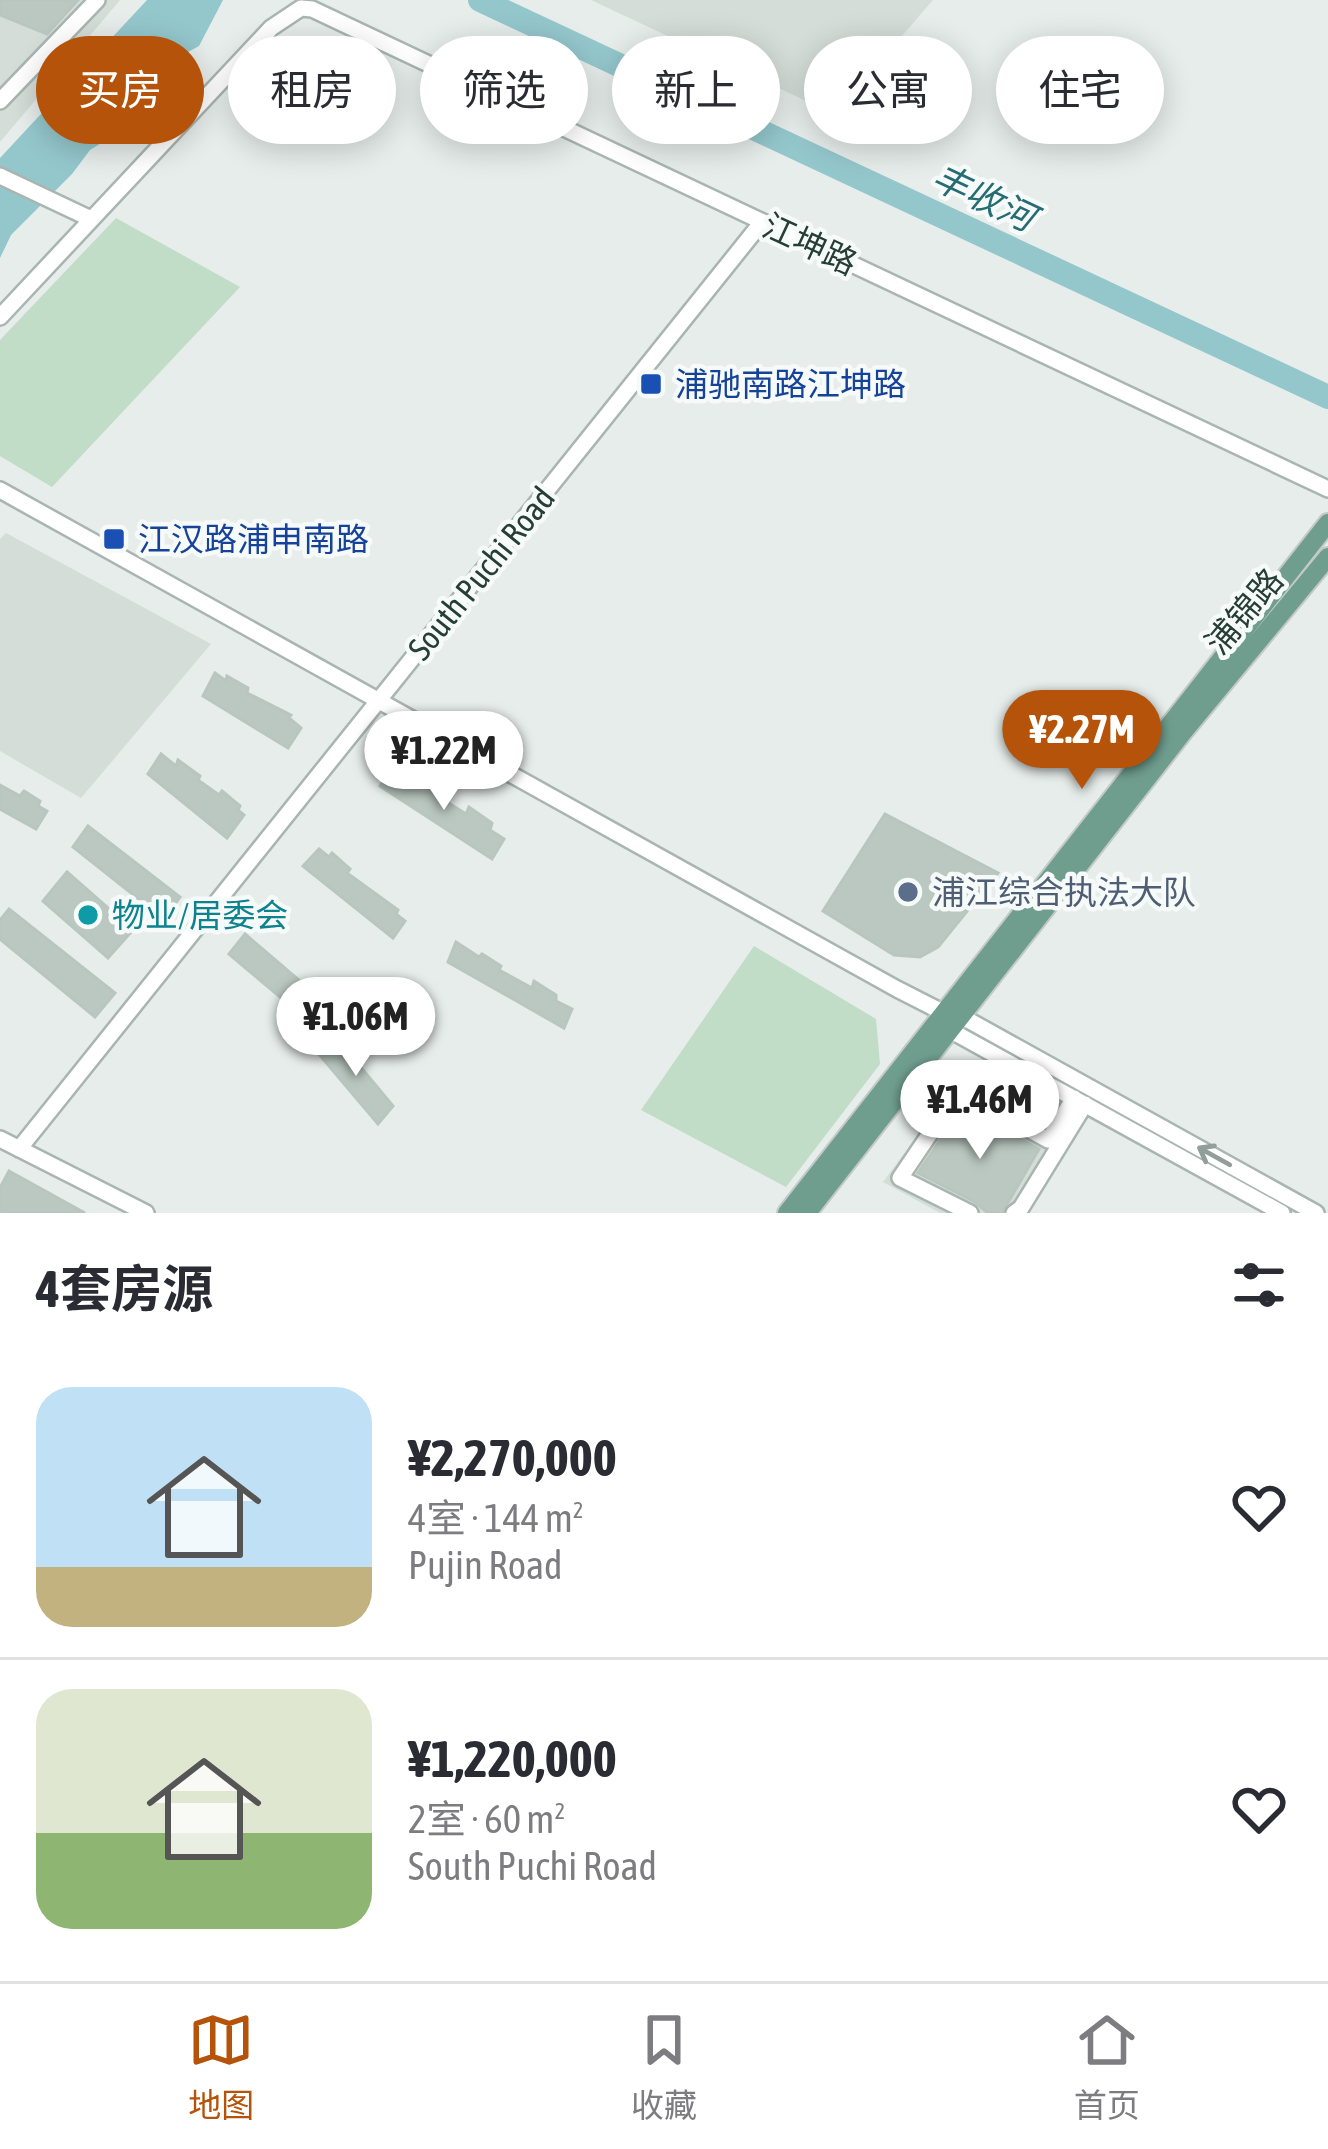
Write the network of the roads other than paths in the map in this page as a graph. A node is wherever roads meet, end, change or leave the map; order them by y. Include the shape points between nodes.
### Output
1 (97, 0) edge
2 (0, 101) edge
3 (0, 176) edge
4 (91, 219) junction
5 (762, 222) junction
6 (0, 317) edge
7 (1328, 489) edge
8 (0, 490) edge
9 (1328, 523) edge
10 (1328, 557) edge
11 (380, 700) junction
12 (950, 1019) junction
13 (1079, 1101) junction
14 (0, 1139) edge
15 (19, 1149) junction
16 (146, 1213) edge
17 (787, 1213) edge
18 (807, 1213) edge
19 (970, 1213) edge
20 (1014, 1213) edge
21 (1282, 1213) edge
22 (1316, 1213) edge

1 - 2 street
3 - 4 street
4 - 5 street, 江坤路 via 290,12 312,9
4 - 6 street
5 - 7 street, 江坤路
5 - 11 street, South Puchi Road
8 - 11 street
9 - 12 main road
10 - 12 main road, 浦锦路
11 - 12 street
11 - 15 street, South Puchi Road
12 - 13 street
12 - 17 main road
12 - 18 main road, 浦锦路
22 -> 12 street
13 - 19 street via 1048,1140 968,1096 952,1101 901,1178
13 - 20 street
13 - 21 street
14 - 15 street
15 - 16 street

